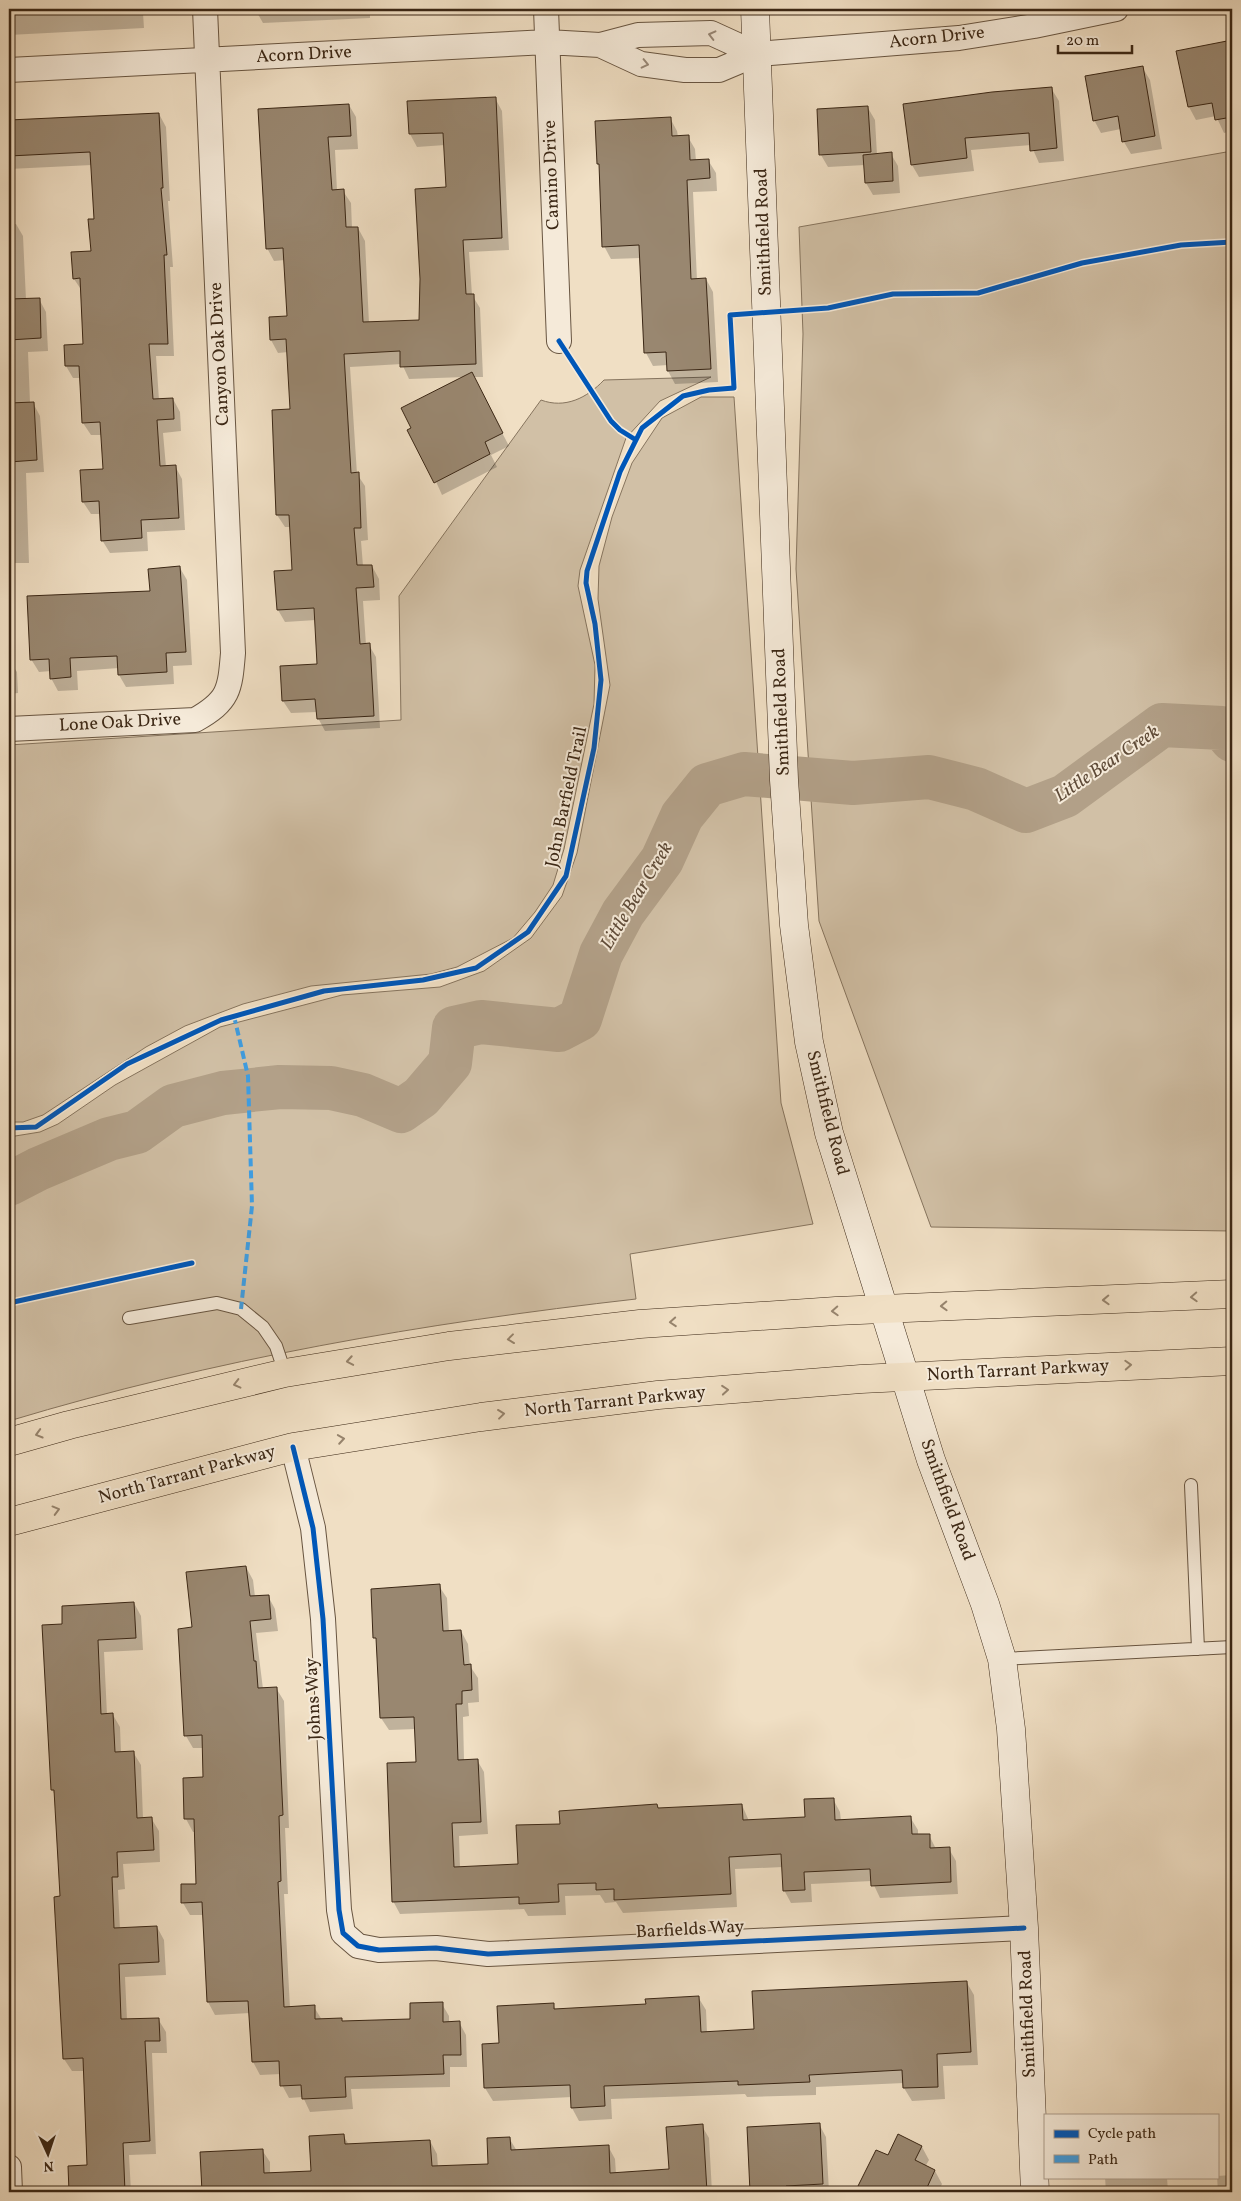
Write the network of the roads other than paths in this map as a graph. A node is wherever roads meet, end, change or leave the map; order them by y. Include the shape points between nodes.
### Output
1 (205, 9) edge
2 (546, 9) edge
3 (755, 9) edge
4 (1116, 9) edge
5 (547, 42) junction
6 (600, 44) junction
7 (757, 54) junction
8 (207, 60) junction
9 (9, 70) edge
10 (559, 341) dead end
11 (224, 698) joint
12 (9, 729) edge
13 (1232, 1294) edge
14 (884, 1308) junction
15 (129, 1318) dead end
16 (1232, 1360) edge
17 (285, 1373) junction
18 (904, 1376) junction
19 (9, 1442) edge
20 (293, 1447) junction
21 (1191, 1485) dead end
22 (9, 1522) edge
23 (1232, 1647) edge
24 (1198, 1649) junction
25 (1002, 1659) junction
26 (1024, 1928) junction
27 (358, 1946) joint
28 (9, 2168) edge
29 (10, 2192) edge
30 (1035, 2192) edge

1 - 8 street, Canyon Oak Drive
2 - 5 street, Camino Drive
3 - 7 main road, Smithfield Road
4 - 7 street, Acorn Drive via 959,38
5 - 6 street, Acorn Drive
5 - 8 street, Acorn Drive
5 - 10 street, Camino Drive
7 -> 6 street, Acorn Drive via 711,32 638,35
6 -> 7 street, Acorn Drive via 641,64 685,70 719,70
7 - 14 main road, Smithfield Road via 784,780 794,925 809,1042 829,1133
8 - 9 street, Acorn Drive
8 - 11 street, Canyon Oak Drive via 233,653 231,684
11 - 12 street, Lone Oak Drive via 195,720
13 -> 14 main road
14 -> 17 main road via 640,1324 449,1346
14 - 18 main road, Smithfield Road
15 - 17 lane via 217,1303 241,1309 263,1327 276,1346
18 -> 16 main road, North Tarrant Parkway
17 -> 19 main road
20 -> 18 main road, North Tarrant Parkway via 481,1417 649,1396
18 - 25 main road, Smithfield Road
22 -> 20 main road, North Tarrant Parkway
20 - 27 street, Johns Way via 313,1528 323,1619 339,1910 343,1933
21 - 24 lane
23 - 24 lane
24 - 25 lane
25 - 26 main road, Smithfield Road via 1011,1728
26 - 27 street, Barfields Way via 488,1954 436,1948 379,1950
26 - 30 main road, Smithfield Road
28 - 29 street

